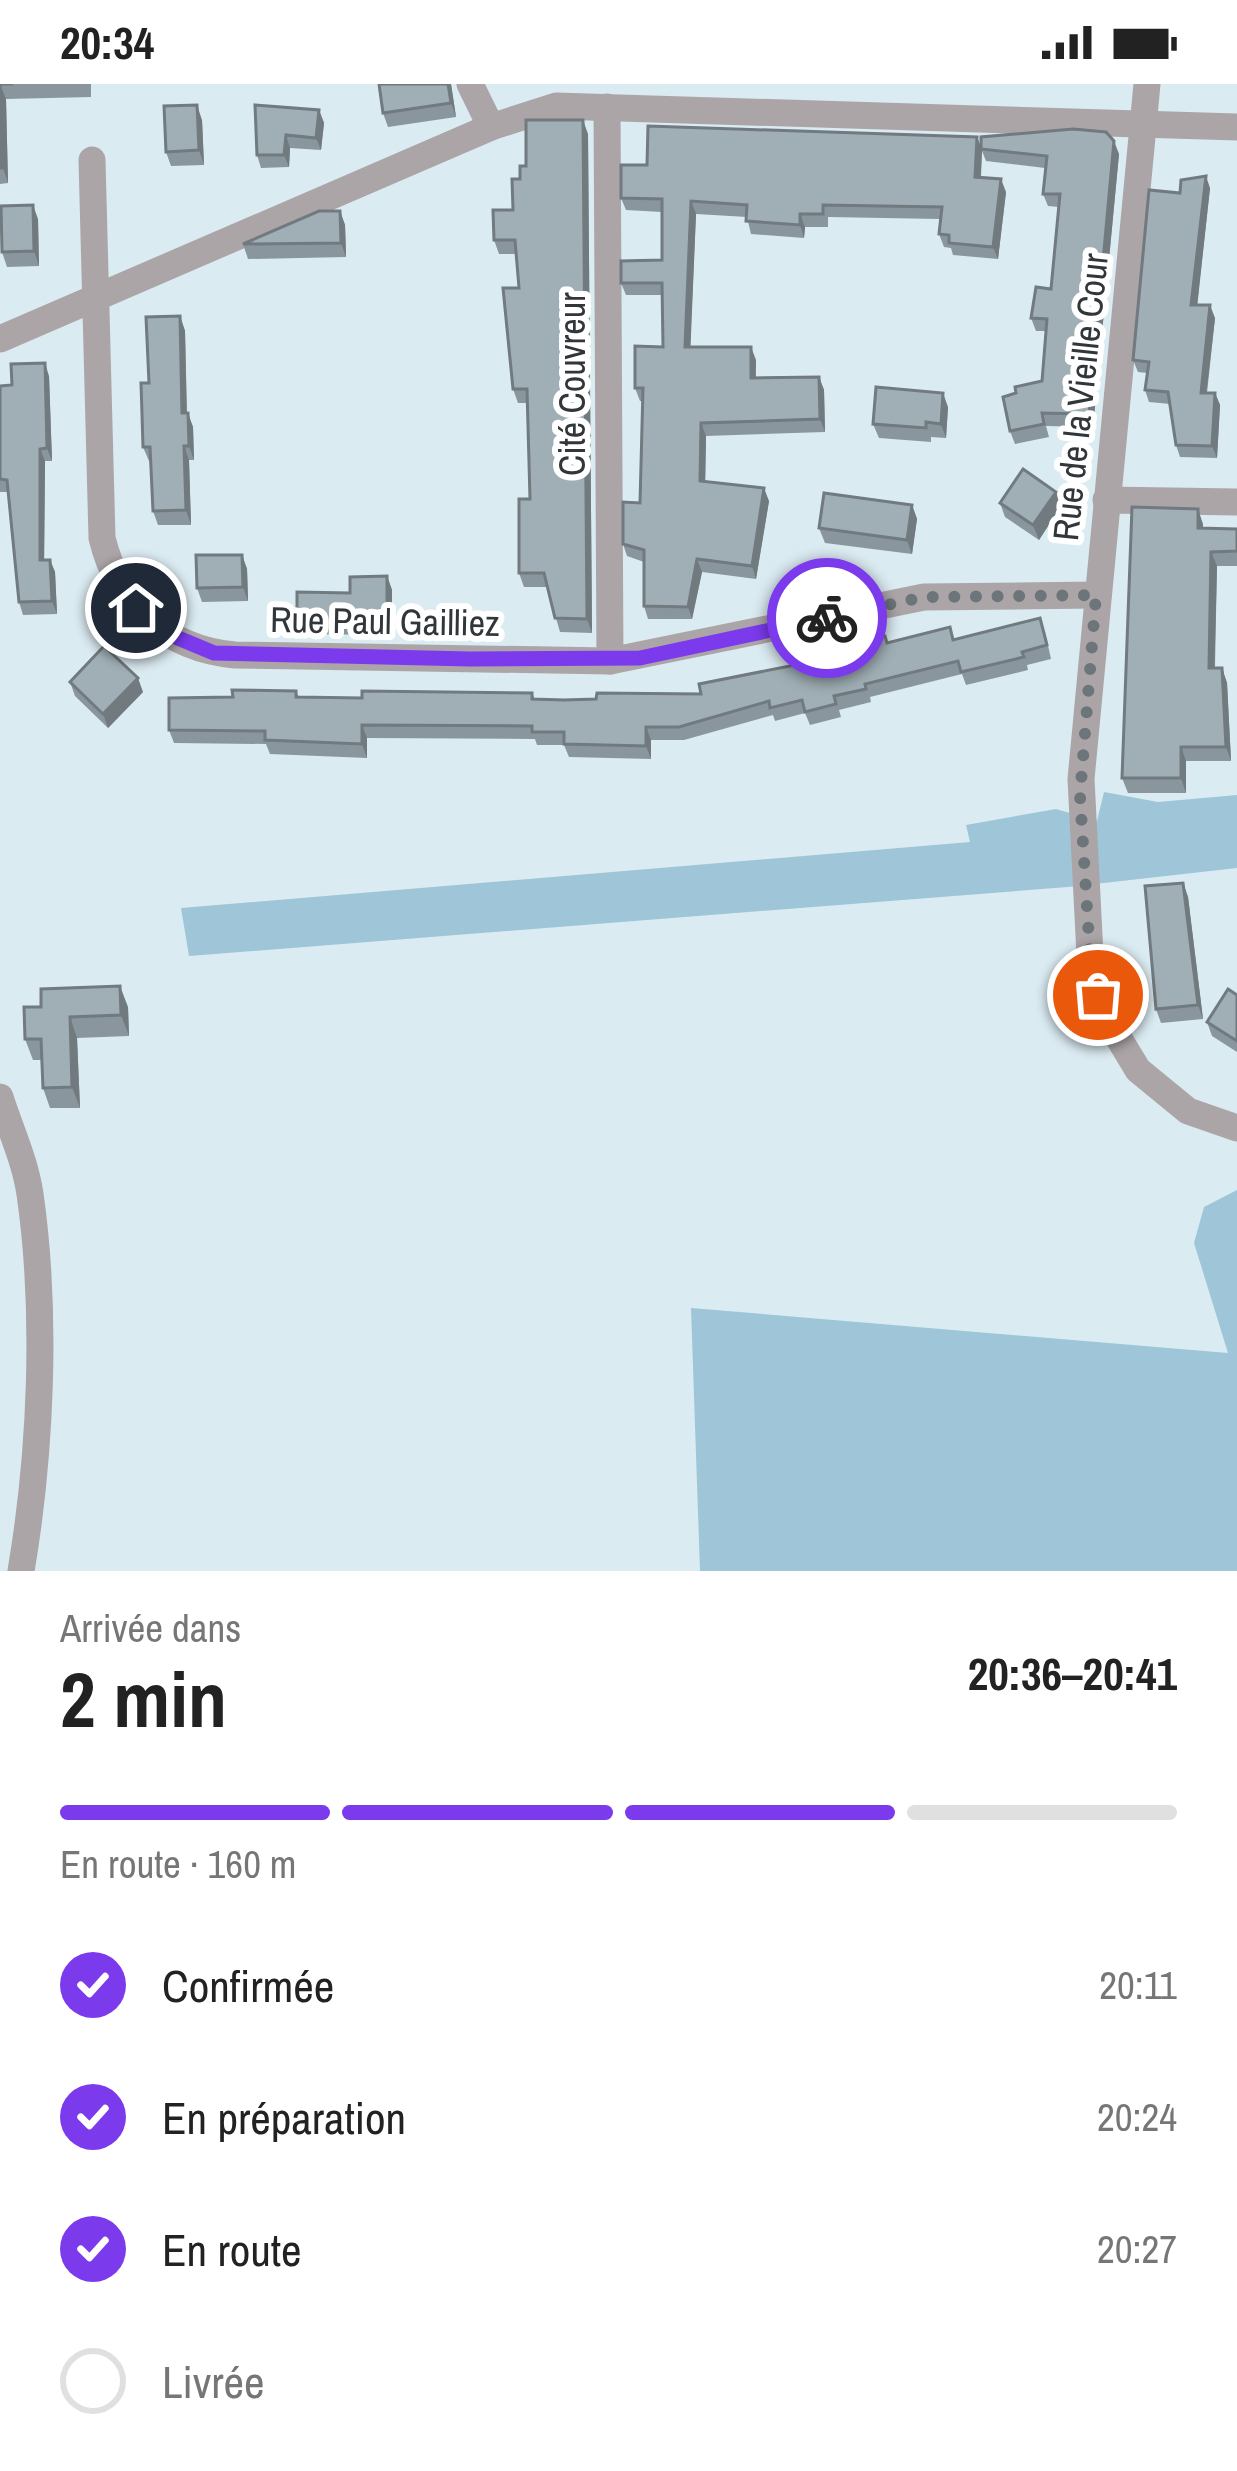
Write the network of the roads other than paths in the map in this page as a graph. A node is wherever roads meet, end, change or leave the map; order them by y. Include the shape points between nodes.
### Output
1 (470, 84) edge
2 (1147, 84) edge
3 (710, 97) edge
4 (607, 107) junction
5 (491, 127) junction
6 (1142, 127) junction
7 (1237, 127) edge
8 (92, 160) dead end
9 (95, 299) junction
10 (0, 339) edge
11 (1106, 500) junction
12 (1237, 502) edge
13 (1096, 595) junction
14 (610, 661) junction
15 (0, 1097) edge
16 (1237, 1128) edge
17 (21, 1571) edge

1 - 5 street
2 - 6 street, Rue de la Vieille Cour
3 - 4 street
3 - 6 street
4 - 5 street via 556,106
4 - 14 street, Cité Couvreur
5 - 9 street
6 - 7 street
6 - 11 street, Rue de la Vieille Cour
8 - 9 street, Rue Paul Gailliez
9 - 10 street
9 - 14 street, Rue Paul Gailliez via 102,538 124,592 166,633 196,649 235,655
11 - 12 street
11 - 13 street, Rue de la Vieille Cour
13 - 14 street, Rue Paul Gailliez via 924,597
13 - 16 street, Rue de la Vieille Cour via 1080,796 1090,955 1112,1032 1138,1070 1170,1099
15 - 17 street via 26,1175 35,1252 38,1419

